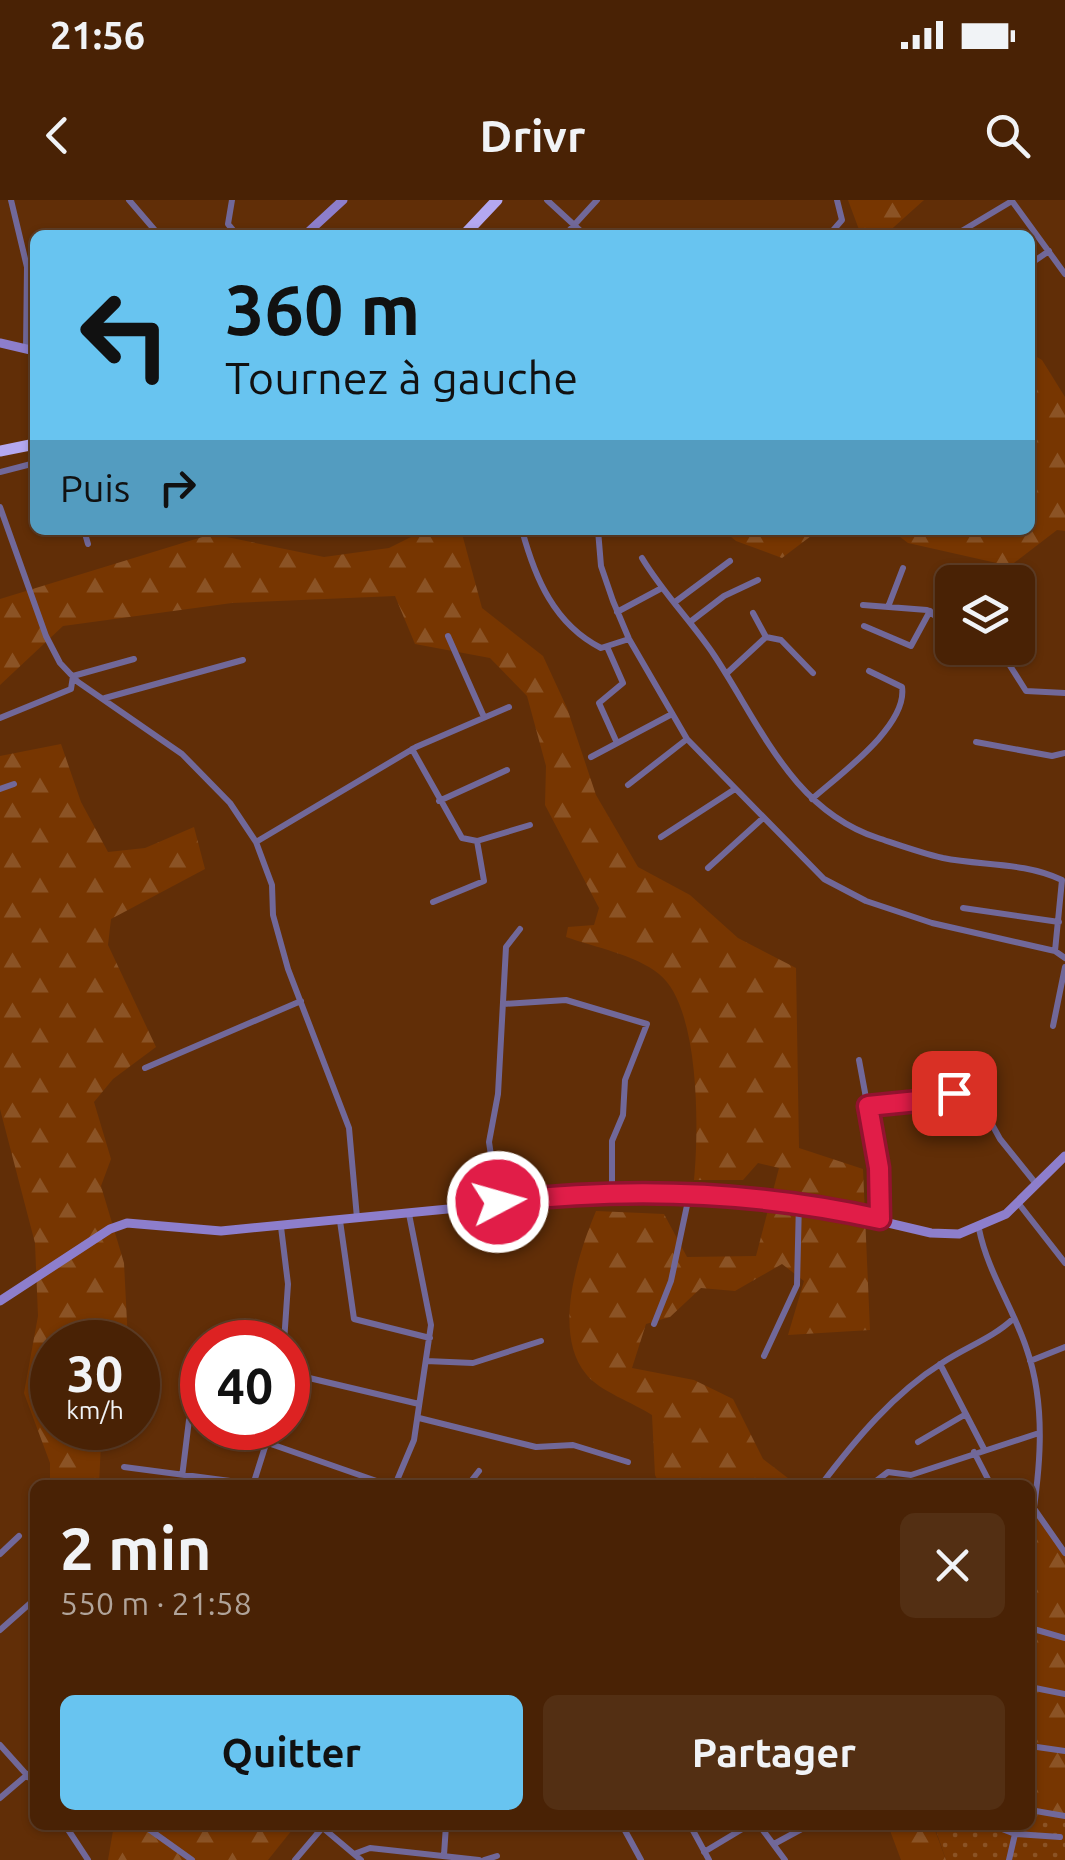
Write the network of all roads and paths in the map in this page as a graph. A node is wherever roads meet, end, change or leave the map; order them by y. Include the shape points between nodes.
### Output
1 (11, 200) edge
2 (129, 200) edge
3 (232, 200) edge
4 (344, 200) edge
5 (498, 200) edge
6 (547, 200) edge
7 (598, 200) edge
8 (838, 200) edge
9 (574, 225) junction
10 (154, 230) edge
11 (233, 230) edge
12 (311, 230) edge
13 (472, 230) edge
14 (570, 230) edge
15 (580, 230) edge
16 (833, 230) edge
17 (963, 230) edge
18 (1033, 230) edge
19 (1035, 232) edge
20 (1049, 251) junction
21 (1035, 261) edge
22 (1065, 274) edge
23 (0, 343) edge
24 (30, 350) edge
25 (30, 445) edge
26 (0, 451) edge
27 (30, 464) edge
28 (0, 472) edge
29 (0, 507) edge
30 (85, 535) edge
31 (524, 535) edge
32 (599, 535) edge
33 (88, 544) dead end
34 (642, 558) dead end
35 (730, 561) dead end
36 (903, 568) dead end
37 (758, 580) dead end
38 (660, 588) junction
39 (675, 602) junction
40 (863, 604) dead end
41 (888, 607) junction
42 (930, 611) junction
43 (618, 612) junction
44 (753, 613) dead end
45 (935, 615) edge
46 (690, 622) junction
47 (864, 626) dead end
48 (448, 636) dead end
49 (766, 637) junction
50 (629, 639) junction
51 (608, 649) junction
52 (134, 659) dead end
53 (243, 660) dead end
54 (1010, 665) edge
55 (868, 671) dead end
56 (813, 673) dead end
57 (726, 674) junction
58 (72, 676) junction
59 (1065, 693) edge
60 (104, 698) junction
61 (509, 707) dead end
62 (672, 714) junction
63 (0, 718) edge
64 (484, 718) junction
65 (687, 739) junction
66 (976, 742) dead end
67 (617, 743) junction
68 (412, 749) junction
69 (1065, 753) edge
70 (591, 756) dead end
71 (507, 770) dead end
72 (14, 784) dead end
73 (628, 785) dead end
74 (0, 789) edge
75 (736, 790) junction
76 (812, 798) junction
77 (440, 801) junction
78 (762, 819) junction
79 (530, 825) dead end
80 (661, 837) dead end
81 (477, 841) junction
82 (256, 842) junction
83 (708, 868) dead end
84 (433, 902) dead end
85 (963, 908) dead end
86 (1060, 922) junction
87 (520, 928) dead end
88 (1055, 951) junction
89 (1065, 958) edge
90 (1065, 966) edge
91 (301, 1001) junction
92 (504, 1004) junction
93 (1052, 1026) dead end
94 (859, 1060) dead end
95 (145, 1068) dead end
96 (868, 1106) junction
97 (1065, 1156) edge
98 (1038, 1186) junction
99 (612, 1193) junction
100 (689, 1196) junction
101 (498, 1202) junction
102 (799, 1202) junction
103 (1019, 1204) junction
104 (409, 1214) junction
105 (357, 1219) junction
106 (880, 1219) junction
107 (340, 1221) junction
108 (281, 1227) junction
109 (979, 1229) junction
110 (1065, 1263) edge
111 (0, 1301) edge
112 (1014, 1318) junction
113 (286, 1320) edge
114 (654, 1324) dead end
115 (430, 1338) junction
116 (541, 1341) dead end
117 (1065, 1347) edge
118 (764, 1356) dead end
119 (426, 1361) junction
120 (1030, 1361) junction
121 (940, 1364) junction
122 (310, 1377) edge
123 (418, 1404) junction
124 (966, 1414) junction
125 (418, 1418) junction
126 (1039, 1433) junction
127 (918, 1442) dead end
128 (984, 1449) junction
129 (186, 1450) edge
130 (266, 1450) edge
131 (290, 1450) edge
132 (974, 1452) junction
133 (628, 1462) dead end
134 (124, 1468) dead end
135 (480, 1471) dead end
136 (182, 1480) edge
137 (255, 1480) edge
138 (383, 1480) edge
139 (396, 1480) edge
140 (472, 1480) edge
141 (825, 1480) edge
142 (878, 1480) edge
143 (988, 1480) edge
144 (1035, 1502) edge
145 (1035, 1510) edge
146 (19, 1536) dead end
147 (1065, 1553) edge
148 (0, 1554) edge
149 (30, 1603) edge
150 (1035, 1629) edge
151 (0, 1630) edge
152 (1065, 1638) edge
153 (1035, 1689) edge
154 (1065, 1694) edge
155 (0, 1745) edge
156 (1035, 1747) edge
157 (1065, 1751) edge
158 (28, 1774) junction
159 (30, 1777) edge
160 (0, 1798) edge
161 (1035, 1811) edge
162 (1065, 1816) edge
163 (68, 1830) edge
164 (150, 1830) edge
165 (320, 1830) edge
166 (328, 1830) edge
167 (446, 1830) edge
168 (625, 1830) edge
169 (693, 1830) edge
170 (741, 1830) edge
171 (763, 1830) edge
172 (800, 1830) edge
173 (1005, 1830) edge
174 (1015, 1834) junction
175 (1060, 1837) dead end
176 (774, 1844) junction
177 (704, 1852) junction
178 (354, 1854) junction
179 (444, 1854) junction
180 (497, 1856) dead end
181 (88, 1860) edge
182 (192, 1860) edge
183 (294, 1860) edge
184 (362, 1860) edge
185 (481, 1860) edge
186 (641, 1860) edge
187 (709, 1860) edge
188 (785, 1860) edge
189 (1009, 1860) edge

1 - 24 street via 27,267
2 - 10 street
3 - 11 street
4 - 12 street
5 - 13 highway
6 - 9 street
7 - 9 street
8 - 16 street via 842,220
9 - 14 street
9 - 15 street
17 - 18 street via 1012,201
19 - 20 street
20 - 21 street
20 - 22 street
23 - 24 street
25 - 26 highway
27 - 28 street
29 - 58 street via 46,636
30 - 33 street
31 - 51 street via 548,602 593,644
32 - 43 street
34 - 38 street
35 - 39 street
36 - 41 street
37 - 46 street
38 - 39 street
38 - 43 street
39 - 46 street
40 - 41 street
41 - 42 street
42 - 45 street
42 - 47 street via 912,646
43 - 50 street
44 - 49 street
46 - 57 street
48 - 64 street
49 - 56 street via 781,640
49 - 57 street
50 - 51 street
50 - 62 street
51 - 67 street via 623,682 598,704
52 - 58 street
53 - 60 street
54 - 59 street via 1026,692
55 - 76 street via 902,687 900,703 882,736
57 - 76 street via 779,762
58 - 60 street
58 - 63 street via 71,689 60,696
60 - 82 street via 182,754 230,802
61 - 64 street
62 - 65 street
62 - 67 street
64 - 68 street
65 - 73 street
65 - 75 street
66 - 69 street
67 - 70 street
68 - 77 street
68 - 82 street
71 - 77 street
72 - 74 street
75 - 78 street
75 - 80 street
76 - 86 street via 874,837 943,858 1057,878 1064,887
77 - 81 street via 456,833
78 - 83 street
78 - 88 street via 824,879 866,901
79 - 81 street
81 - 84 street via 484,881
82 - 91 street
85 - 86 street
86 - 88 street
87 - 92 street via 506,947
88 - 89 street
90 - 93 street
91 - 95 street
91 - 105 street via 349,1128
92 - 99 street via 566,1000 647,1024 612,1141
92 - 101 street via 489,1142
94 - 96 street
96 - 98 street via 972,1088 1000,1139
96 - 106 street
97 - 98 street
98 - 103 street
99 - 100 street
99 - 101 street
100 - 102 street
100 - 114 street via 671,1281
101 - 104 street
102 - 106 street
102 - 118 street via 797,1285
103 - 109 street
103 - 110 street
104 - 105 street
104 - 115 street via 432,1312
105 - 107 street
106 - 109 street via 945,1235
107 - 108 street
107 - 115 street via 354,1319
108 - 111 street via 119,1225
108 - 113 street
109 - 112 street via 990,1274
112 - 120 street
112 - 121 street
115 - 119 street
116 - 119 street via 473,1362
117 - 120 street
119 - 123 street
120 - 126 street
121 - 124 street
121 - 141 street via 878,1416
122 - 123 street
123 - 125 street
124 - 127 street
124 - 128 street
125 - 133 street via 536,1447 573,1445
125 - 139 street
126 - 128 street
126 - 144 street
128 - 132 street
129 - 136 street
130 - 137 street
131 - 138 street
132 - 142 street
132 - 143 street
134 - 136 street
135 - 140 street
145 - 147 street
146 - 148 street
149 - 151 street
150 - 152 street
153 - 154 street
155 - 158 street
156 - 157 street
158 - 159 street
158 - 160 street
161 - 162 street
163 - 181 street
164 - 182 street
165 - 183 street
166 - 178 street
167 - 179 street
168 - 186 street
169 - 177 street
170 - 177 street
171 - 176 street
172 - 176 street
173 - 174 street
174 - 175 street
174 - 189 street
176 - 188 street
177 - 187 street
178 - 179 street via 370,1848
178 - 184 street
179 - 185 street
180 - 185 street

